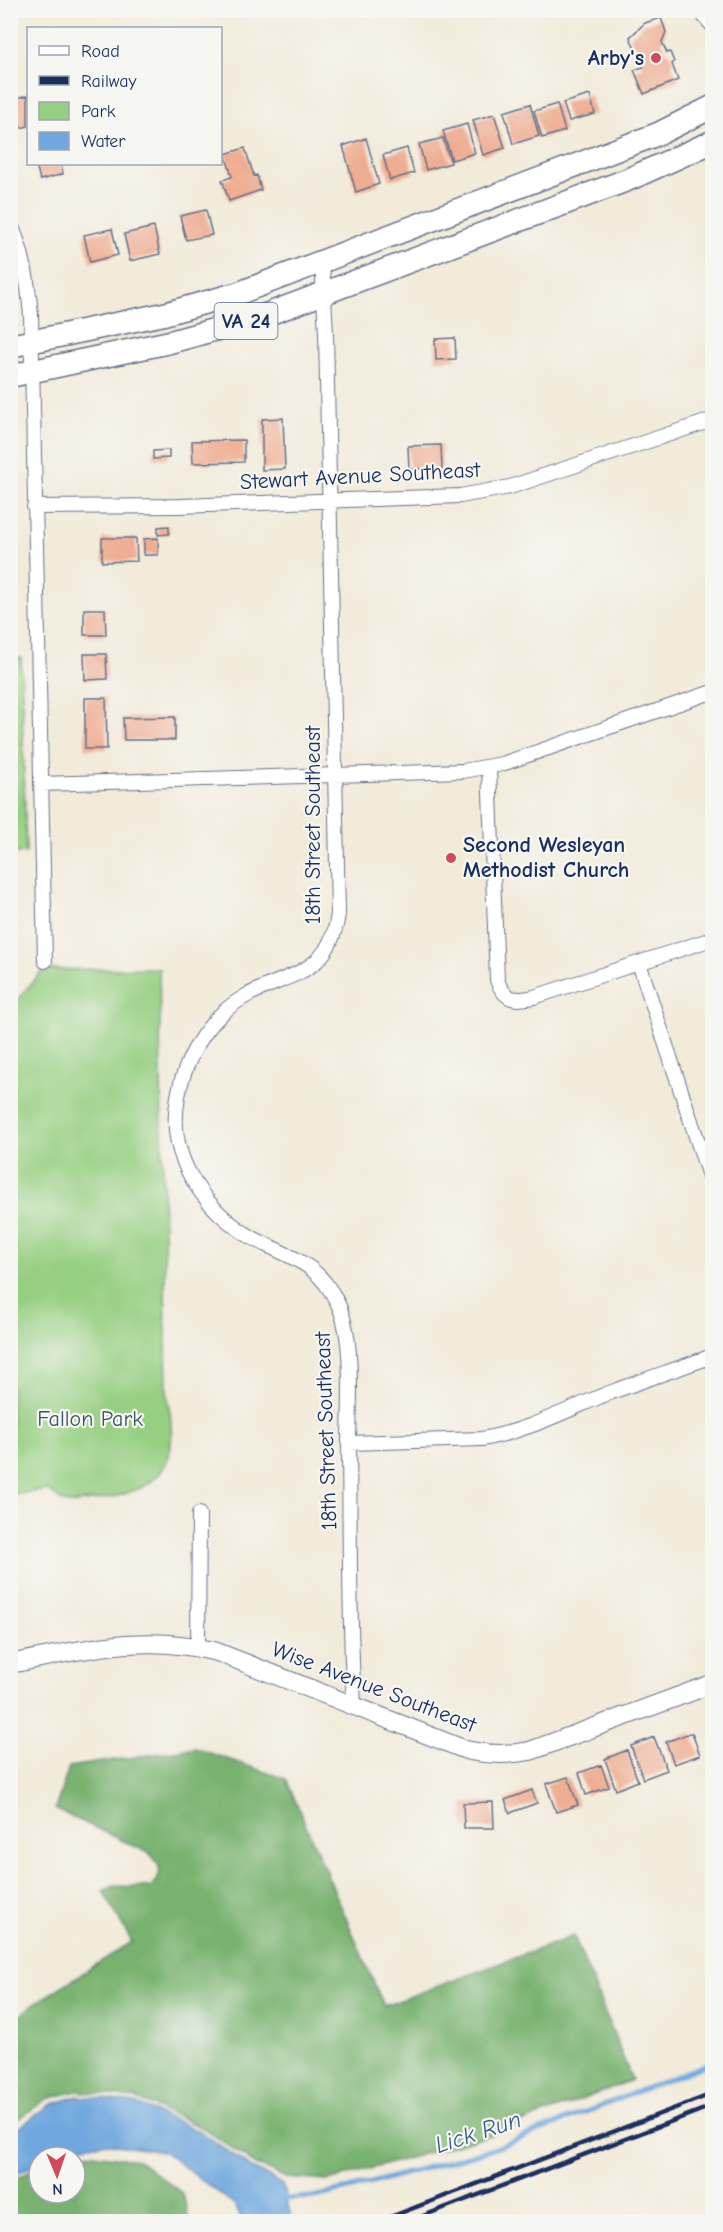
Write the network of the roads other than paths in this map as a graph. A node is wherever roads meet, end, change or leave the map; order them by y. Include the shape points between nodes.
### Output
1 (699, 10) edge
2 (712, 25) edge
3 (712, 107) edge
4 (712, 142) edge
5 (10, 223) edge
6 (322, 262) junction
7 (324, 294) junction
8 (21, 344) edge
9 (21, 373) edge
10 (712, 420) edge
11 (330, 500) junction
12 (34, 507) junction
13 (712, 692) edge
14 (489, 767) junction
15 (336, 774) junction
16 (41, 784) junction
17 (712, 939) edge
18 (45, 961) dead end
19 (639, 963) junction
20 (708, 1158) edge
21 (712, 1185) edge
22 (712, 1356) edge
23 (349, 1443) junction
24 (199, 1514) dead end
25 (198, 1647) junction
26 (10, 1664) edge
27 (712, 1684) edge
28 (354, 1705) junction

1 - 2 street
3 - 6 main road, VA 24 via 658,134
4 - 7 main road, VA 24 via 627,180
5 - 8 street via 27,275
6 - 7 street, 18th Street Southeast
6 - 8 main road, VA 24 via 203,304
7 - 9 main road, VA 24 via 220,329
7 - 11 street, 18th Street Southeast
8 - 9 street
9 - 12 street
10 - 11 street, Stewart Avenue Southeast via 479,494
11 - 12 street, Stewart Avenue Southeast
11 - 15 street, 18th Street Southeast
12 - 16 street
13 - 14 street
14 - 15 street
14 - 19 street via 497,980 504,993 518,1000 534,997
15 - 16 street
15 - 23 street, 18th Street Southeast via 338,914 331,944 313,965 243,997 223,1012 183,1073 176,1116 177,1139 185,1165 210,1203 250,1236 303,1262 330,1288 345,1325 350,1373
16 - 18 street
17 - 19 street
19 - 20 street
20 - 21 street
22 - 23 street via 496,1437
23 - 28 street, 18th Street Southeast
24 - 25 street
25 - 26 street, Wise Avenue Southeast via 133,1642
25 - 28 street, Wise Avenue Southeast
27 - 28 street, Wise Avenue Southeast via 530,1751 508,1755 466,1750

